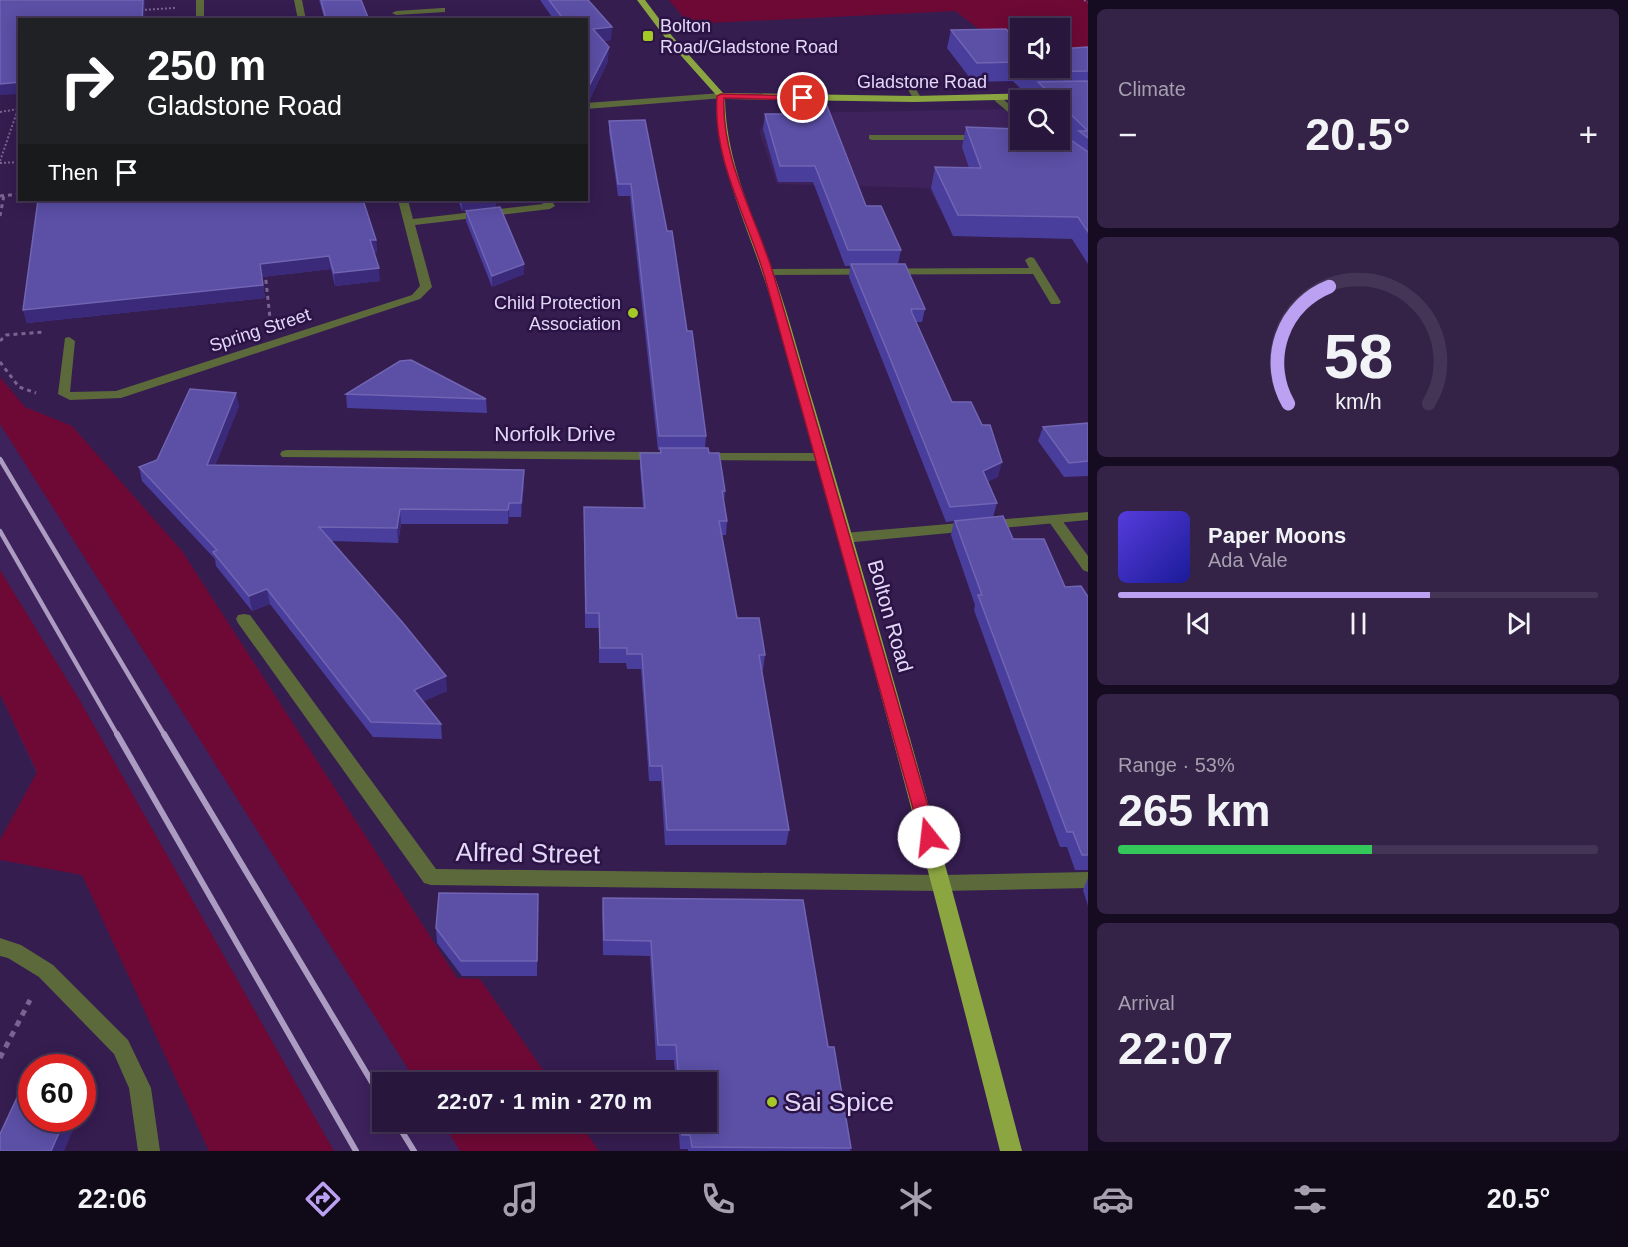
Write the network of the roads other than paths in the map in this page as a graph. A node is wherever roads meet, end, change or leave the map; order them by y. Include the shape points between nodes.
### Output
1 (298, 0) edge
2 (641, 0) edge
3 (442, 10) dead end
4 (396, 13) edge
5 (302, 18) edge
6 (915, 79) dead end
7 (1088, 95) edge
8 (721, 96) junction
9 (918, 99) junction
10 (998, 99) junction
11 (588, 106) edge
12 (1010, 110) edge
13 (872, 137) dead end
14 (1010, 138) edge
15 (403, 201) edge
16 (546, 201) edge
17 (411, 222) junction
18 (1030, 260) dead end
19 (1037, 271) junction
20 (768, 272) junction
21 (1055, 302) dead end
22 (69, 340) road end
23 (287, 454) dead end
24 (668, 456) edge
25 (691, 456) edge
26 (822, 457) junction
27 (1088, 516) edge
28 (1054, 519) junction
29 (844, 538) junction
30 (1088, 567) edge
31 (244, 619) dead end
32 (1088, 880) edge
33 (942, 883) junction
34 (0, 947) edge
35 (148, 1151) edge
36 (1011, 1151) edge

1 - 5 street
2 - 8 main road via 665,35
3 - 4 street
6 - 9 street via 909,85
7 - 10 main road, Gladstone Road
8 - 9 main road, Gladstone Road
8 - 11 street
8 - 20 main road, Bolton Road via 719,116 733,174
9 - 10 main road, Gladstone Road
10 - 12 street
13 - 14 street
15 - 17 street, Spring Street
16 - 17 street via 549,206
17 - 22 street, Spring Street via 426,287 423,293 273,346 128,393 70,396 64,394
18 - 19 street
19 - 20 street
19 - 21 street
20 - 26 main road, Bolton Road
23 - 24 street, Norfolk Drive
25 - 26 street
26 - 29 main road, Bolton Road
27 - 28 street
28 - 29 street
28 - 30 street
29 - 33 main road, Bolton Road
31 - 33 street, Alfred Street via 431,877
32 - 33 street
33 - 36 main road, Bolton Road
34 - 35 street via 46,971 121,1047 140,1088

